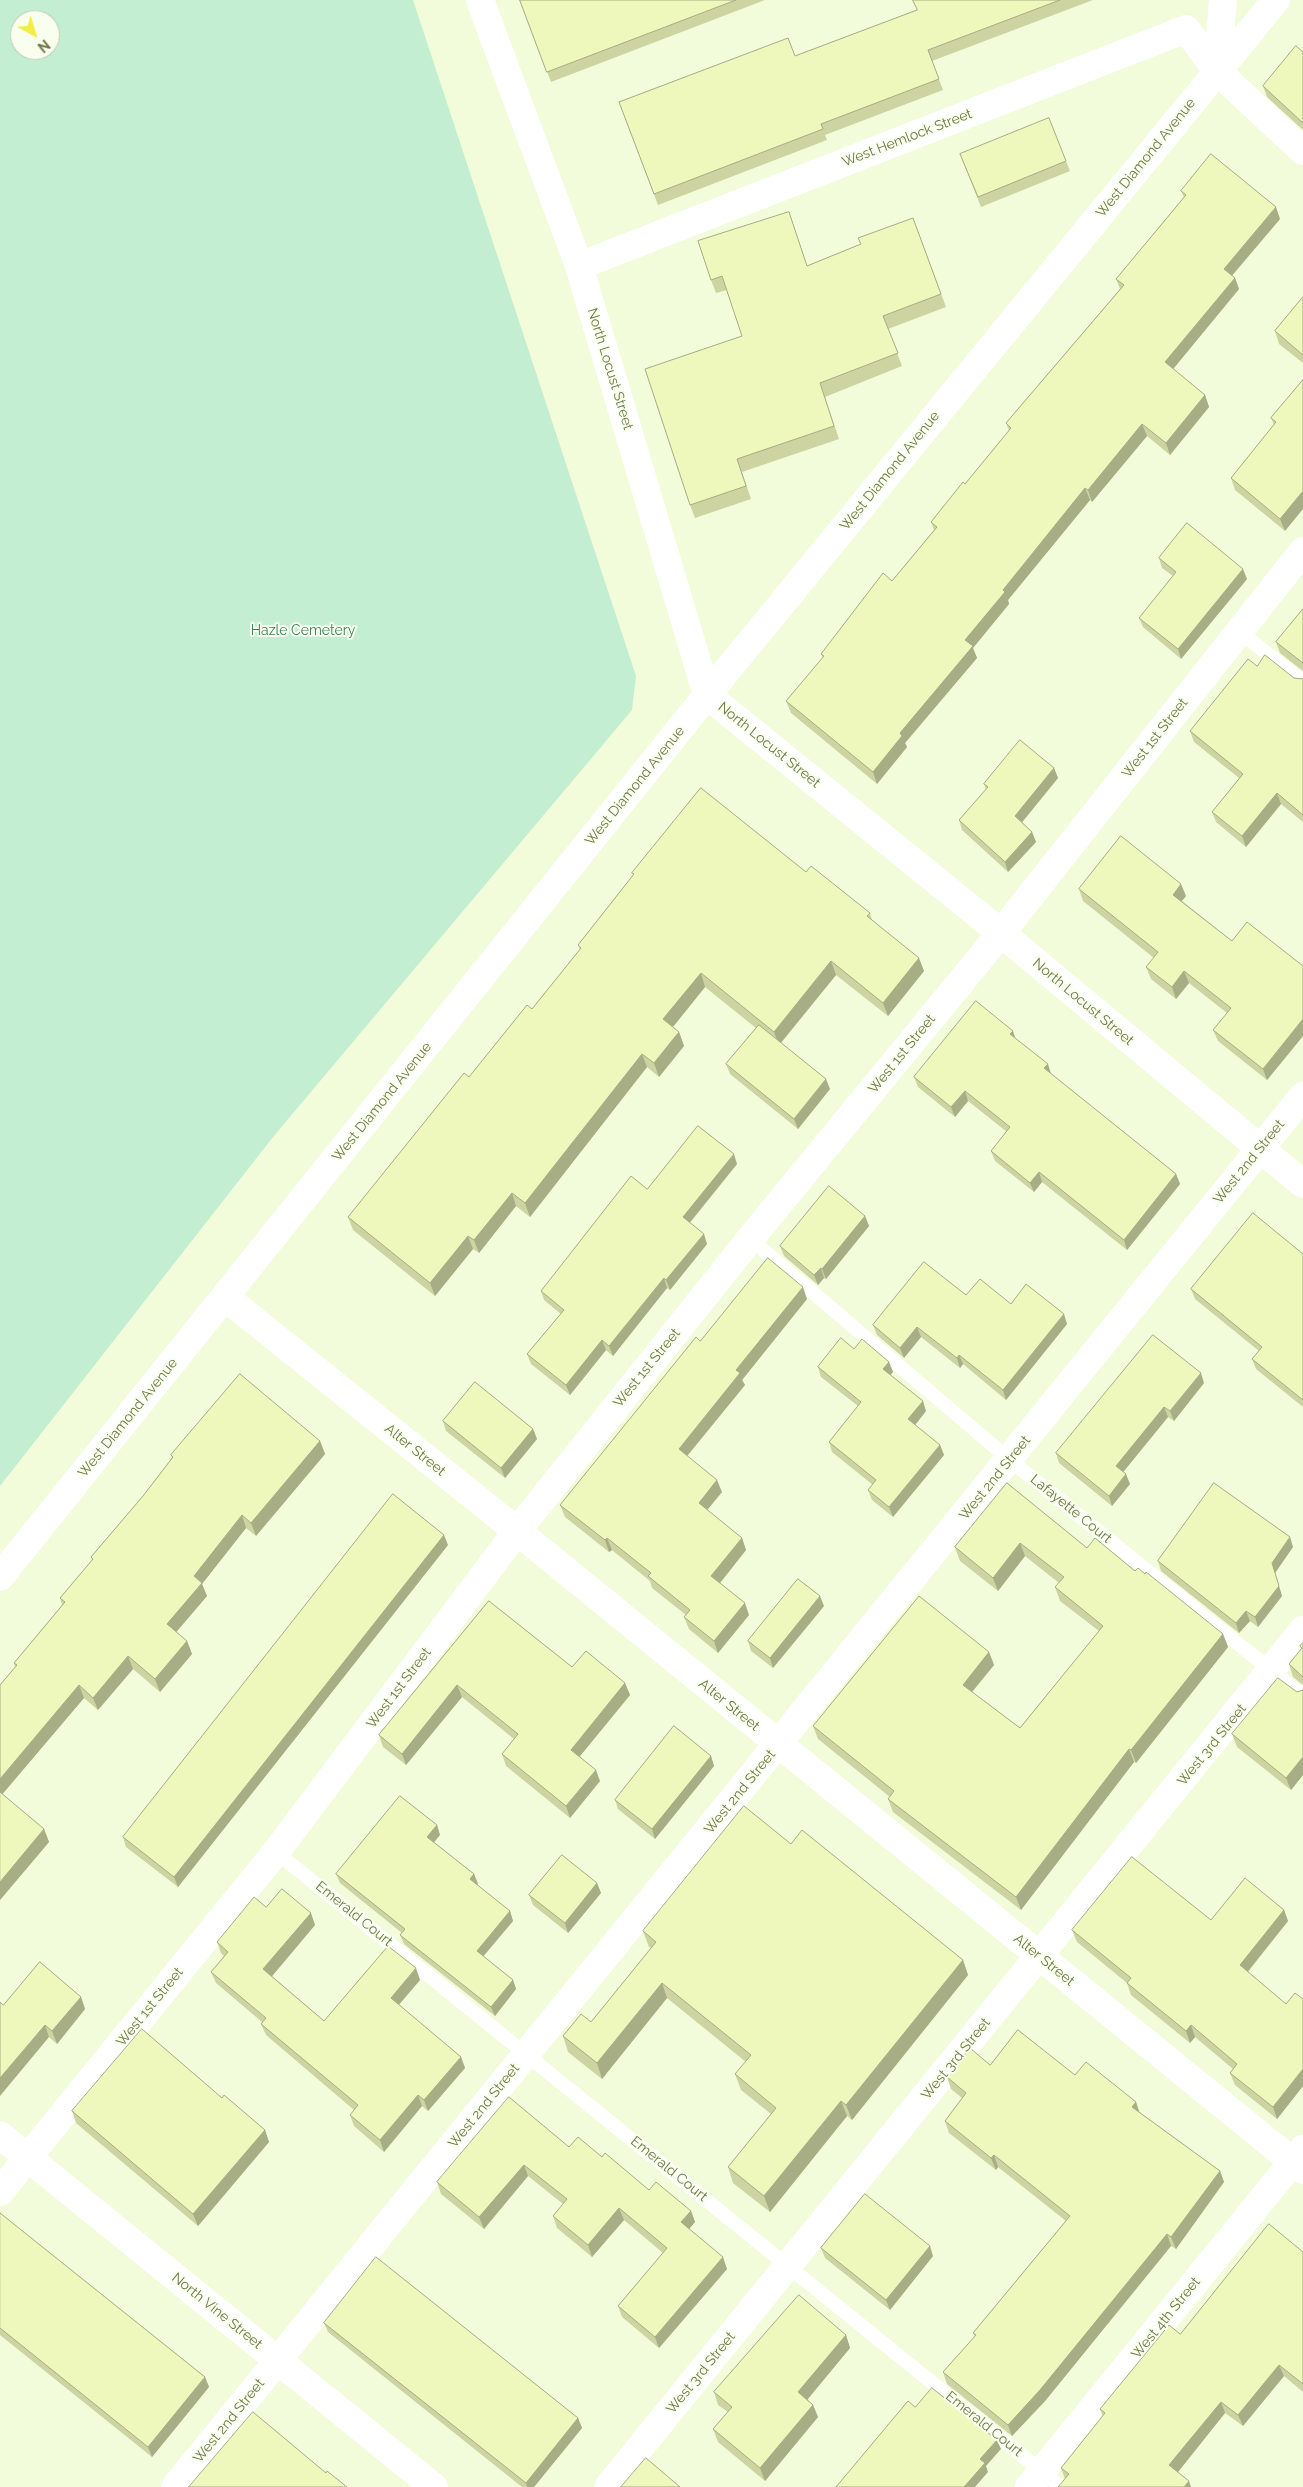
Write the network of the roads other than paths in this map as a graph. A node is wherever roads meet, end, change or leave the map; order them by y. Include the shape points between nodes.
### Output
1 (480, 0) edge
2 (1223, 0) edge
3 (1276, 0) edge
4 (1217, 72) junction
5 (1303, 151) edge
6 (579, 266) junction
7 (1303, 551) edge
8 (1239, 631) junction
9 (1303, 682) edge
10 (707, 695) junction
11 (1001, 934) junction
12 (1303, 1096) edge
13 (1259, 1149) junction
14 (1303, 1184) edge
15 (750, 1239) junction
16 (226, 1298) junction
17 (1010, 1460) junction
18 (517, 1531) junction
19 (0, 1577) edge
20 (1303, 1630) edge
21 (1271, 1671) junction
22 (1303, 1696) edge
23 (778, 1745) junction
24 (276, 1852) junction
25 (1040, 1956) junction
26 (526, 2054) junction
27 (0, 2135) edge
28 (28, 2158) junction
29 (1300, 2160) edge
30 (0, 2192) edge
31 (788, 2266) junction
32 (278, 2360) junction
33 (1044, 2482) edge
34 (175, 2487) edge
35 (434, 2487) edge
36 (608, 2487) edge

1 - 6 street, North Locust Street
2 - 4 street
3 - 4 street, West Diamond Avenue
4 - 5 street
4 - 6 street, West Hemlock Street via 1186,29
4 - 10 street, West Diamond Avenue
6 - 10 street, North Locust Street
7 - 8 street, West 1st Street
8 - 9 lane
8 - 11 street, West 1st Street
10 - 11 street, North Locust Street
10 - 16 street, West Diamond Avenue
11 - 13 street, North Locust Street
11 - 15 street, West 1st Street
12 - 13 street, West 2nd Street
13 - 14 street, North Locust Street
13 - 17 street, West 2nd Street
15 - 17 lane, Lafayette Court
15 - 18 street, West 1st Street
16 - 18 street, Alter Street
16 - 19 street, West Diamond Avenue
17 - 21 lane, Lafayette Court
17 - 23 street, West 2nd Street
18 - 23 street, Alter Street
18 - 24 street, West 1st Street
20 - 21 street, West 3rd Street
21 - 22 lane, Lafayette Court
21 - 25 street, West 3rd Street
23 - 25 street, Alter Street
23 - 26 street, West 2nd Street
24 - 26 lane, Emerald Court
24 - 28 street, West 1st Street
25 - 29 street, Alter Street
25 - 31 street, West 3rd Street
26 - 31 lane, Emerald Court
26 - 32 street, West 2nd Street
27 - 28 street, North Vine Street
28 - 30 street, West 1st Street
28 - 32 street, North Vine Street
29 - 33 street, West 4th Street
31 - 33 lane, Emerald Court
31 - 36 street, West 3rd Street
32 - 34 street, West 2nd Street
32 - 35 street, North Vine Street

